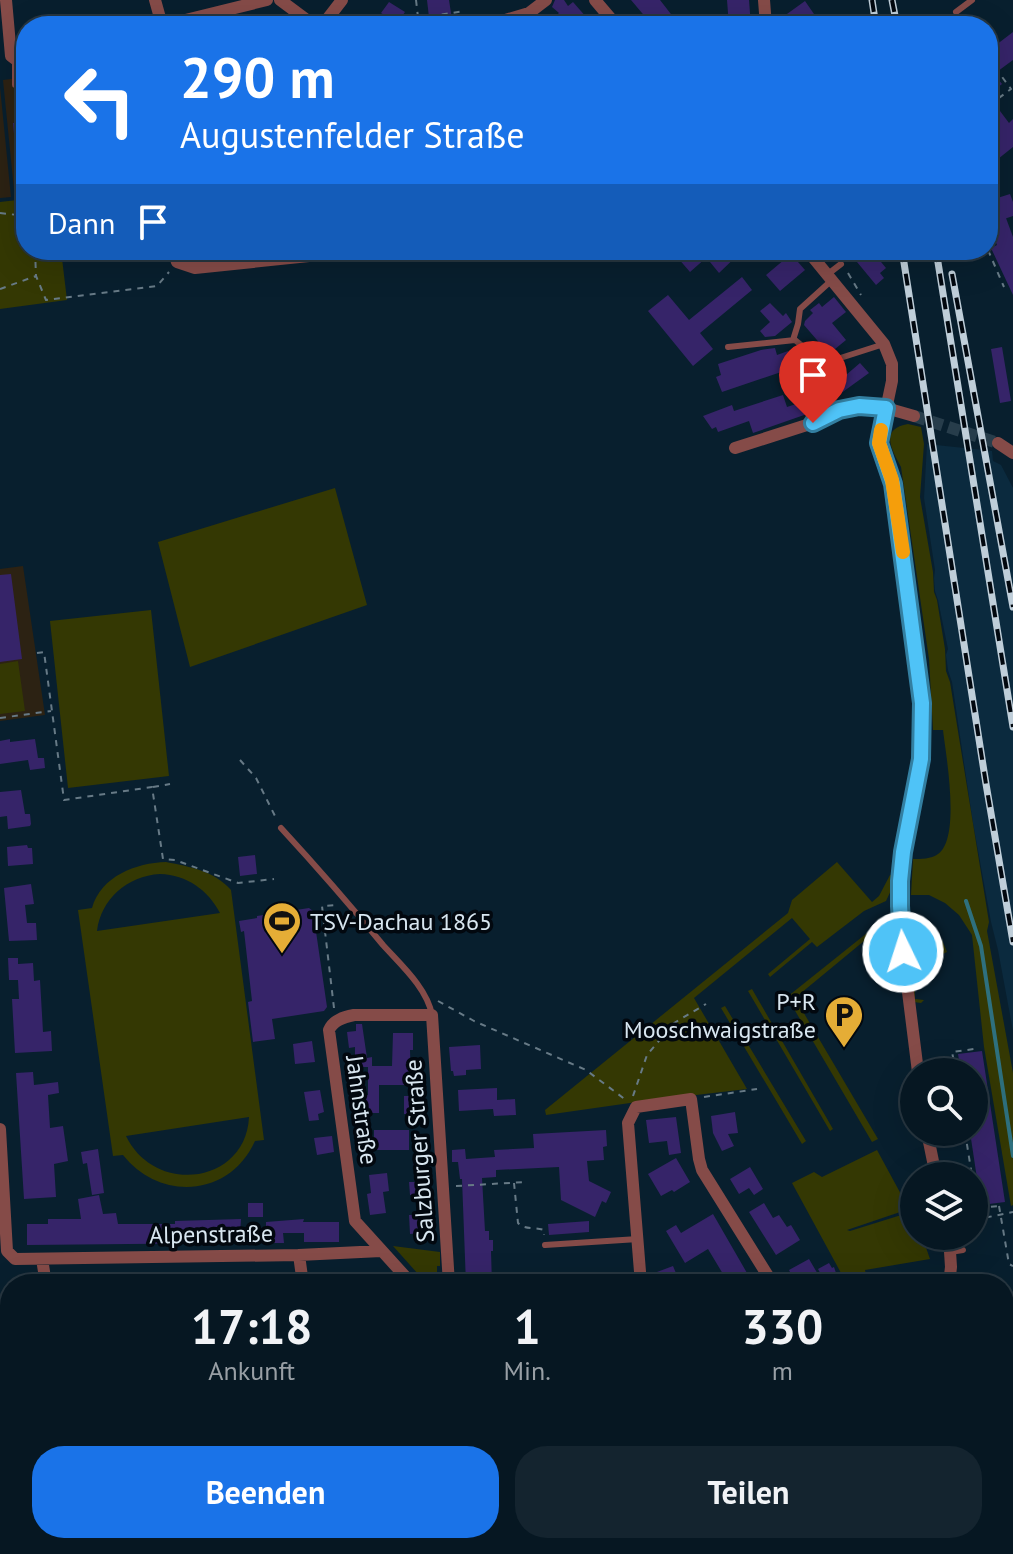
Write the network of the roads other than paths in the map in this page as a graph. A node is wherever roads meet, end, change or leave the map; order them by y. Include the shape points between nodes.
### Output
1 (6, 0) edge
2 (267, 0) edge
3 (280, 0) edge
4 (342, 0) edge
5 (546, 0) edge
6 (595, 0) edge
7 (972, 0) edge
8 (956, 12) dead end
9 (202, 16) edge
10 (302, 16) edge
11 (330, 16) edge
12 (522, 16) edge
13 (609, 16) edge
14 (16, 58) edge
15 (182, 260) edge
16 (271, 260) edge
17 (816, 260) edge
18 (841, 264) road end
19 (830, 277) junction
20 (793, 340) junction
21 (884, 344) junction
22 (728, 347) dead end
23 (886, 408) junction
24 (914, 416) tunnel mouth
25 (998, 443) tunnel mouth
26 (735, 448) dead end
27 (1013, 453) edge
28 (281, 828) road end
29 (432, 1015) junction
30 (916, 1058) edge
31 (0, 1129) edge
32 (1, 1159) edge
33 (638, 1239) junction
34 (545, 1245) road end
35 (956, 1250) edge
36 (381, 1251) junction
37 (299, 1255) junction
38 (42, 1259) junction
39 (44, 1274) edge
40 (302, 1274) edge
41 (403, 1274) edge
42 (448, 1274) edge
43 (640, 1274) edge
44 (767, 1274) edge
45 (951, 1274) edge

1 - 14 street via 11,56
2 - 9 street
3 - 10 street
4 - 11 street
5 - 12 street
6 - 13 street
7 - 8 lane
15 - 16 street via 195,268
17 - 19 street
18 - 19 lane
19 - 20 lane via 800,309
19 - 21 street
20 - 21 lane via 831,361
20 - 22 lane
21 - 23 street via 892,374
23 - 24 street
23 - 26 street via 839,410
23 - 30 street via 879,443 893,484 922,703 921,759 903,852 900,906
25 - 27 street
28 - 29 lane via 427,998
29 - 36 street, Jahnstraße via 354,1015 336,1021 329,1030 355,1221
29 - 42 street, Salzburger Straße
31 - 32 street, Alpenstraße
32 - 38 street, Alpenstraße via 7,1251 15,1259
33 - 34 lane
33 - 43 street
33 - 44 street via 628,1123 636,1107 691,1099 702,1170
35 - 45 street
36 - 37 street, Alpenstraße
36 - 41 street, Jahnstraße
37 - 38 street, Alpenstraße
37 - 40 street
38 - 39 street

